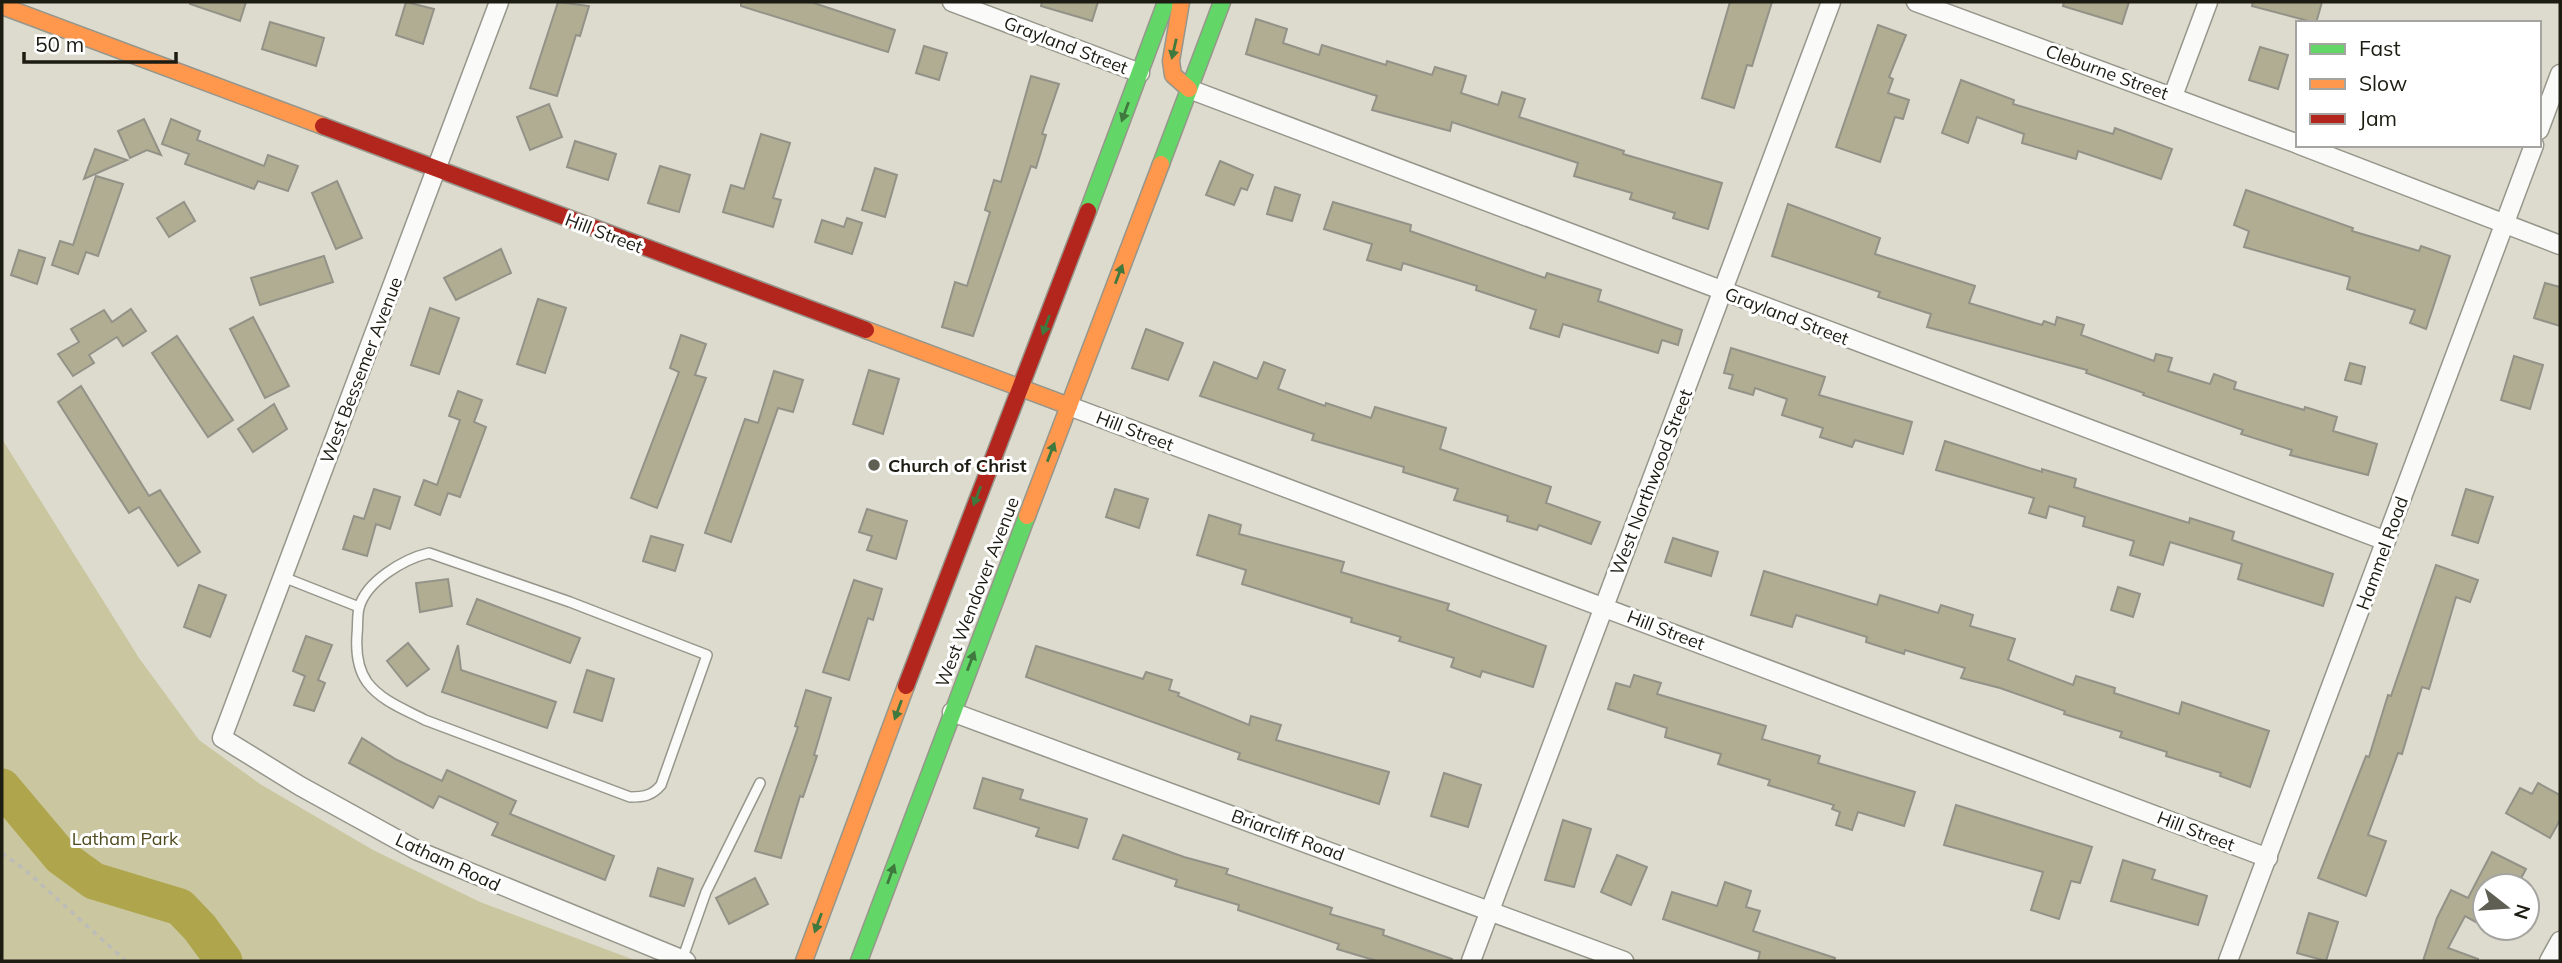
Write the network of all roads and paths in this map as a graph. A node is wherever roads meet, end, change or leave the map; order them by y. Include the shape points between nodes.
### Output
1 (499, 2) edge
2 (952, 2) edge
3 (1166, 2) edge
4 (1181, 2) edge
5 (1222, 2) edge
6 (1831, 2) edge
7 (1916, 2) edge
8 (2208, 2) edge
9 (2, 6) edge
10 (1140, 73) junction
11 (2560, 74) edge
12 (1189, 89) junction
13 (2173, 96) junction
14 (2541, 125) edge
15 (2296, 144) edge
16 (2304, 147) edge
17 (2532, 147) edge
18 (436, 170) junction
19 (2504, 224) junction
20 (2560, 245) edge
21 (1723, 292) junction
22 (1022, 388) junction
23 (1069, 406) junction
24 (2386, 541) junction
25 (283, 577) junction
26 (1603, 606) junction
27 (359, 607) junction
28 (952, 712) junction
29 (222, 738) joint
30 (760, 783) dead end
31 (2, 853) edge
32 (2268, 858) junction
33 (1490, 909) junction
34 (2560, 941) edge
35 (126, 961) edge
36 (684, 961) edge
37 (804, 961) edge
38 (859, 961) edge
39 (1471, 961) edge
40 (1624, 961) edge
41 (2228, 961) edge
42 (2549, 961) edge

1 - 18 street, West Bessemer Avenue
2 - 10 street, Grayland Street
3 - 10 main road, West Wendover Avenue
4 -> 12 main road via 1172,75
5 - 12 main road, West Wendover Avenue
6 - 21 street, West Northwood Street
7 - 13 street, Cleburne Street
8 - 13 street
9 - 18 main road, Hill Street
10 -> 22 main road, West Wendover Avenue
11 - 14 street
12 - 21 street, Grayland Street
23 -> 12 main road, West Wendover Avenue
13 - 15 street, Cleburne Street
16 - 19 street, Cleburne Street
17 - 19 street, Hammel Road
18 - 22 main road, Hill Street
18 - 25 street, West Bessemer Avenue
19 - 20 street, Cleburne Street
19 - 24 street, Hammel Road
21 - 24 street, Grayland Street
21 - 26 street, West Northwood Street
22 - 23 main road, Hill Street
22 -> 37 main road, West Wendover Avenue via 980,487
23 - 26 street, Hill Street
28 -> 23 main road, West Wendover Avenue
24 - 32 street, Hammel Road
25 - 27 lane
25 - 29 street, West Bessemer Avenue
26 - 32 street, Hill Street
26 - 33 street, West Northwood Street
27 - 27 lane via 392,570 429,553 706,655 661,785 643,797 630,797 394,705 367,682 361,668
28 - 33 street, Briarcliff Road
38 -> 28 main road, West Wendover Avenue
29 - 36 street, Latham Road via 418,851
30 - 36 lane via 706,892
31 - 35 path
32 - 41 street, Hammel Road
33 - 39 street, West Northwood Street
33 - 40 street, Briarcliff Road
34 - 42 street

